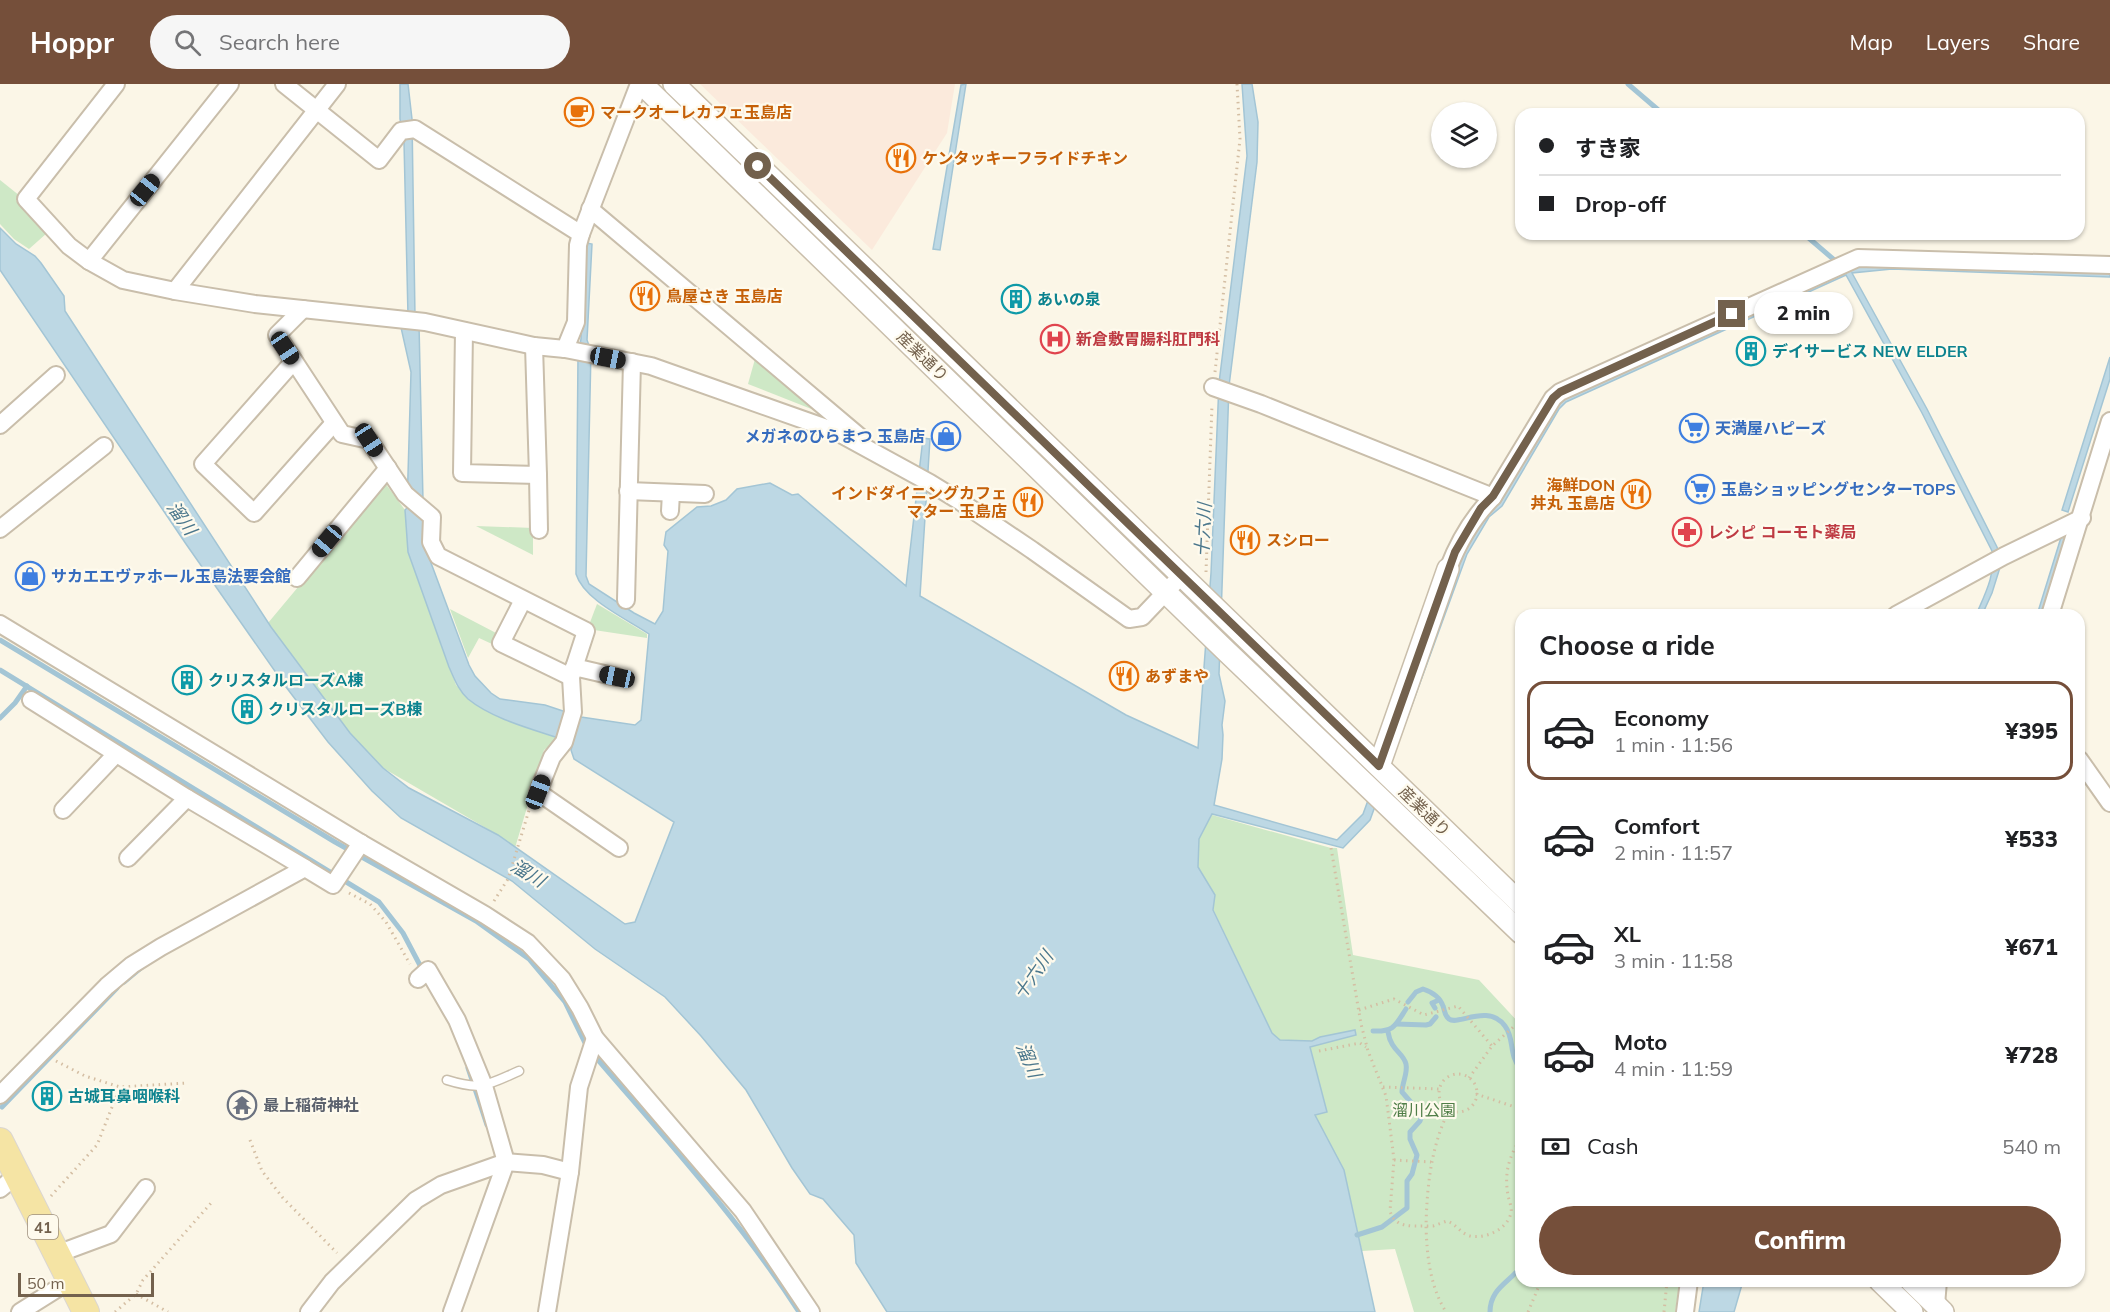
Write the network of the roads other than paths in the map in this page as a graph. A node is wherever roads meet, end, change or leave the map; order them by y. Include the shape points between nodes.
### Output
1 (116, 84) edge
2 (230, 84) edge
3 (284, 84) edge
4 (337, 84) edge
5 (640, 84) edge
6 (674, 84) edge
7 (316, 110) junction
8 (590, 209) junction
9 (581, 234) junction
10 (89, 261) junction
11 (2110, 265) edge
12 (175, 291) junction
13 (303, 309) junction
14 (464, 331) junction
15 (534, 346) junction
16 (565, 349) junction
17 (294, 361) junction
18 (632, 362) junction
19 (56, 375) dead end
20 (1213, 387) road end
21 (2110, 421) edge
22 (334, 423) junction
23 (0, 425) edge
24 (104, 447) dead end
25 (880, 455) junction
26 (388, 468) junction
27 (538, 475) junction
28 (628, 491) junction
29 (671, 493) junction
30 (705, 494) dead end
31 (1493, 496) junction
32 (670, 511) dead end
33 (2082, 518) junction
34 (0, 529) edge
35 (539, 530) dead end
36 (1448, 569) joint
37 (1181, 576) junction
38 (297, 578) dead end
39 (1166, 592) junction
40 (523, 600) junction
41 (626, 600) dead end
42 (1907, 609) edge
43 (2052, 609) edge
44 (0, 624) edge
45 (573, 672) junction
46 (617, 677) dead end
47 (31, 700) dead end
48 (116, 754) junction
49 (1379, 766) junction
50 (2085, 768) edge
51 (187, 798) junction
52 (2110, 803) edge
53 (63, 810) dead end
54 (619, 848) dead end
55 (356, 850) junction
56 (128, 858) dead end
57 (309, 871) junction
58 (1515, 898) edge
59 (1515, 927) edge
60 (422, 976) road end
61 (595, 1038) junction
62 (519, 1071) dead end
63 (447, 1080) dead end
64 (478, 1086) junction
65 (0, 1095) edge
66 (0, 1141) edge
67 (501, 1164) junction
68 (570, 1172) junction
69 (8, 1182) edge
70 (146, 1188) dead end
71 (57, 1254) junction
72 (70, 1280) junction
73 (1688, 1287) edge
74 (1886, 1287) edge
75 (1917, 1287) edge
76 (1938, 1287) edge
77 (1938, 1310) edge
78 (20, 1312) edge
79 (86, 1312) edge
80 (309, 1312) edge
81 (452, 1312) edge
82 (547, 1312) edge
83 (811, 1312) edge
84 (1685, 1312) edge
85 (1912, 1312) edge

1 - 10 street via 26,199 69,246
2 - 10 street
3 - 7 street
4 - 7 street
5 - 8 street
5 - 39 street, 産業通り
6 - 37 street, 産業通り
7 - 9 street via 379,160 408,130
7 - 12 street
8 - 9 street
8 - 25 street
9 - 16 street via 576,322
10 - 12 street via 123,280
11 - 31 street via 1857,258 1560,392
12 - 13 street
13 - 14 street via 425,322
13 - 17 street via 277,335
14 - 15 street
14 - 27 street via 462,473
15 - 16 street
15 - 27 street
16 - 18 street
17 - 22 street
17 - 22 street via 203,464 254,513
18 - 25 street via 835,431
18 - 28 street
19 - 23 street
20 - 31 street
21 - 33 street
22 - 26 street via 342,434 369,440
24 - 34 street
25 - 39 street via 961,502 1129,619 1142,616
26 - 38 street
26 - 40 street via 405,494 432,518 432,542 438,556
27 - 35 street
28 - 29 street
28 - 41 street
29 - 30 street
29 - 32 street
31 - 36 street via 1481,508
33 - 42 street
33 - 43 street
36 - 49 street
37 - 39 street
37 - 49 street, 産業通り
39 - 59 street, 産業通り
40 - 45 street via 586,631
40 - 45 street via 501,643
44 - 55 street
45 - 46 street
45 - 54 street via 573,712 564,742 552,757 538,792
47 - 48 street
48 - 51 street
48 - 53 street
49 - 58 street, 産業通り
50 - 52 street
51 - 56 street
51 - 57 street
55 - 57 street via 337,879
55 - 61 street via 485,915 528,943 562,980
57 - 65 street via 132,965
60 - 64 street via 456,1020
61 - 68 street via 579,1087
61 - 83 street via 743,1211
62 - 64 lane
63 - 64 lane
64 - 67 street
66 - 69 main road, 41
67 - 68 street via 543,1165
67 - 80 street via 441,1185 416,1200 332,1282
67 - 81 street
68 - 82 street
69 - 71 main road, 41 via 36,1212
70 - 71 street via 111,1234
71 - 72 main road, 41
72 - 78 street
72 - 79 main road, 41
73 - 84 street
74 - 85 street
75 - 77 street
76 - 77 street

